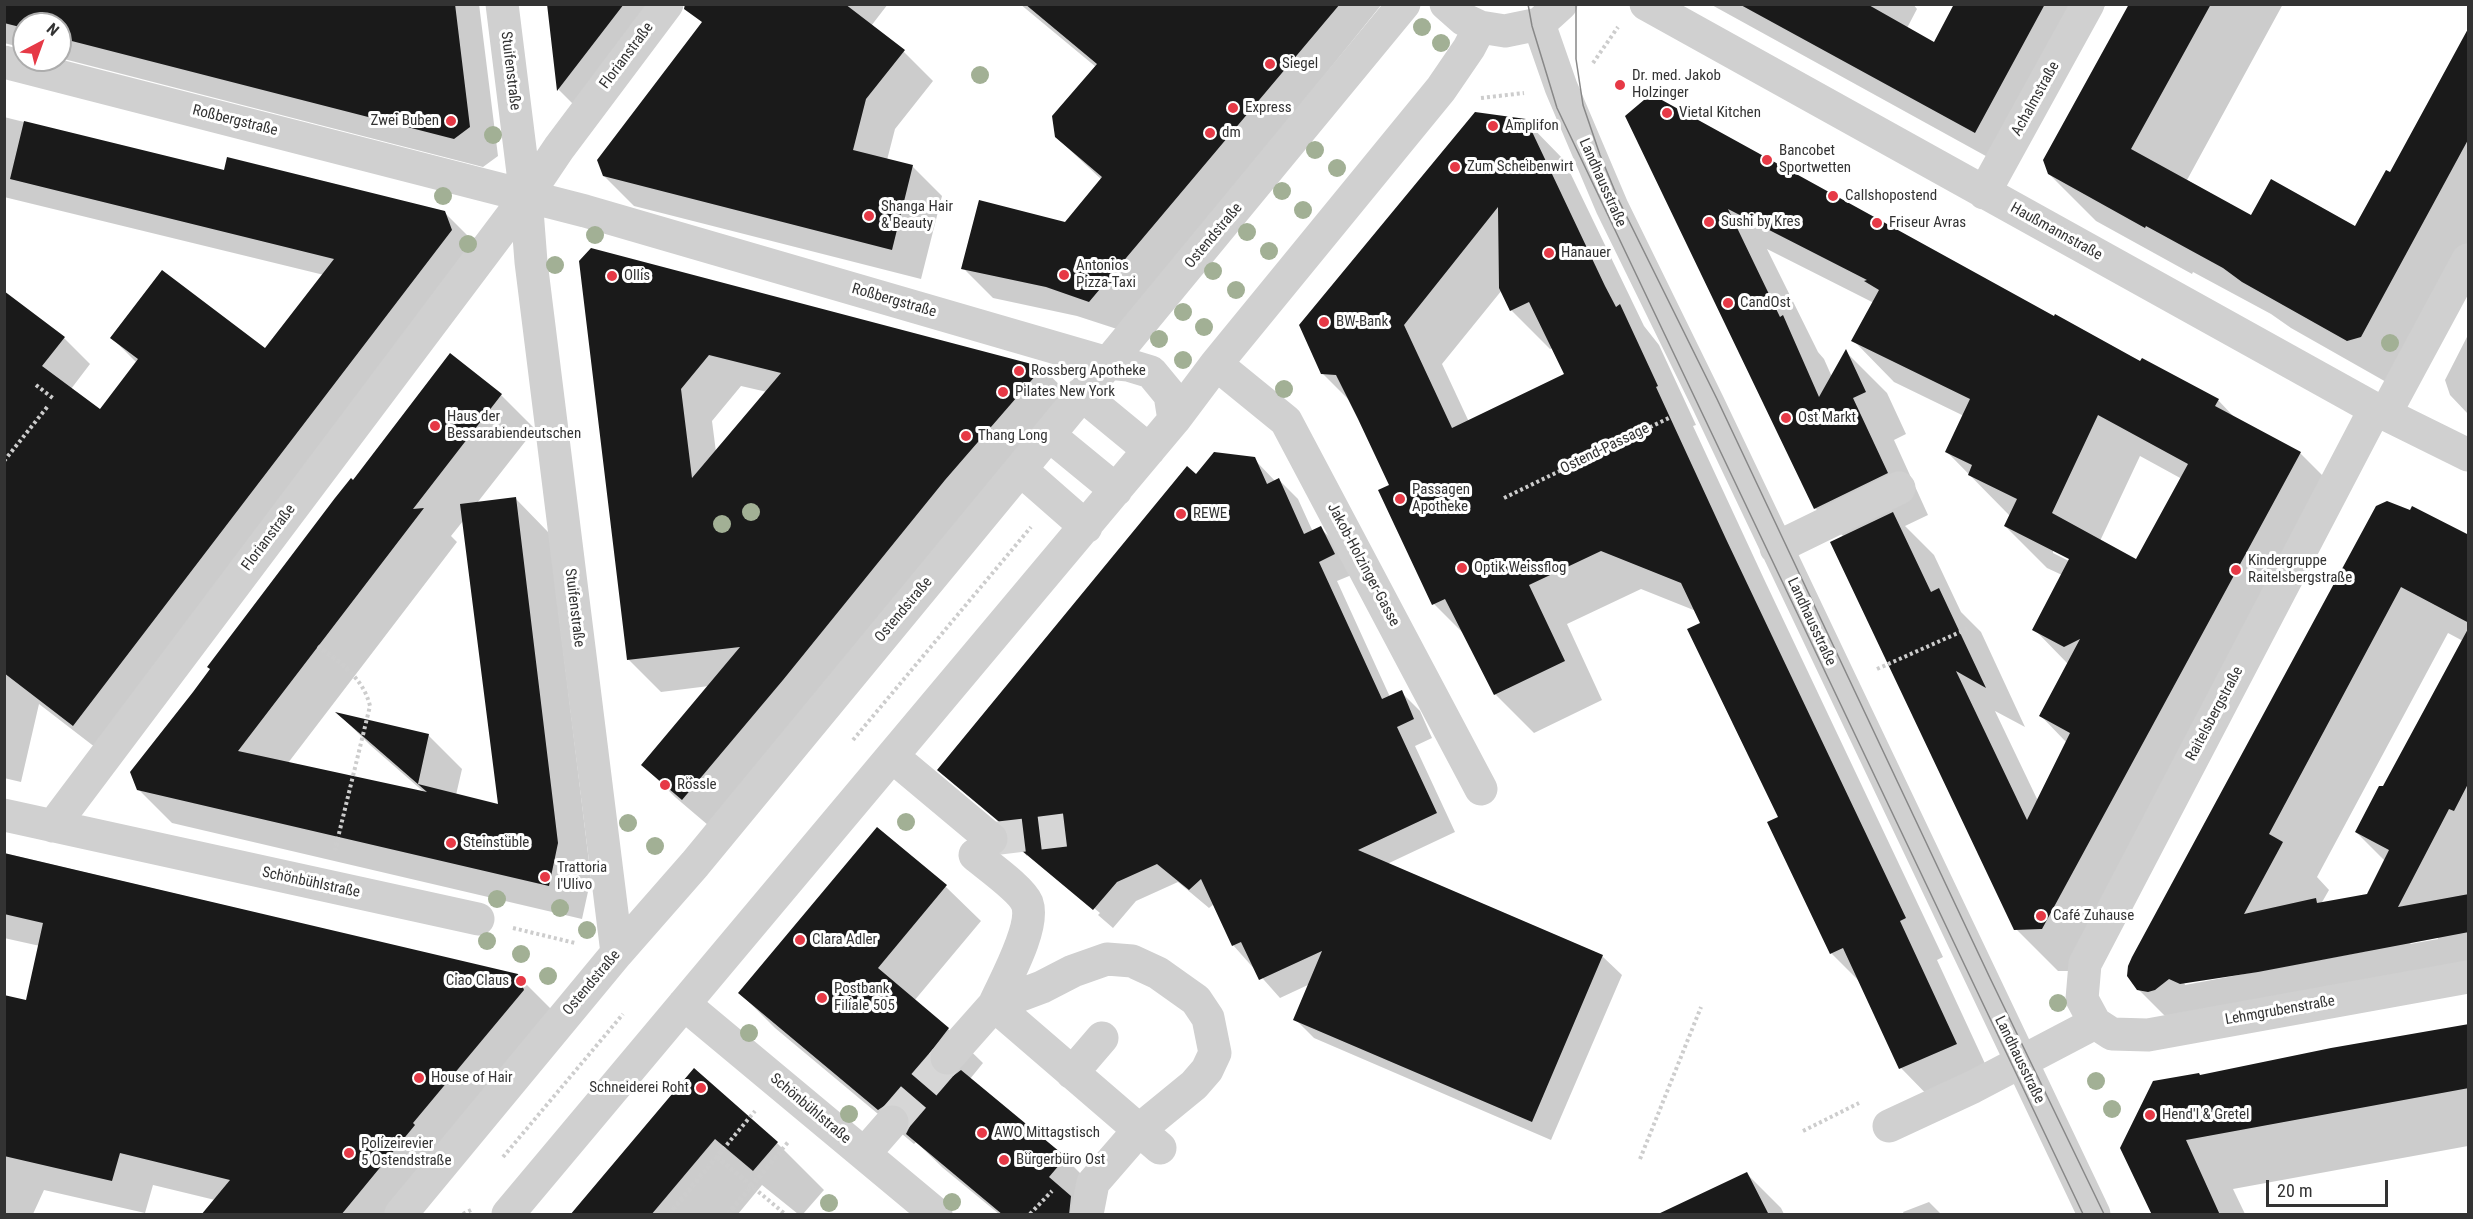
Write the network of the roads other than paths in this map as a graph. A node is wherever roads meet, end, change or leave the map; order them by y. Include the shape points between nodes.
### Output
1 (502, 4) edge
2 (667, 4) edge
3 (1404, 4) edge
4 (1446, 4) edge
5 (2088, 4) edge
6 (1634, 13) edge
7 (1550, 14) edge
8 (1480, 27) junction
9 (4, 63) edge
10 (1984, 193) junction
11 (526, 197) junction
12 (2469, 260) edge
13 (1108, 363) junction
14 (1216, 364) junction
15 (1081, 394) junction
16 (2380, 412) junction
17 (1174, 420) junction
18 (1048, 435) junction
19 (1149, 450) junction
20 (2469, 455) edge
21 (1021, 470) junction
22 (1899, 488) dead end
23 (1116, 490) junction
24 (1086, 527) junction
25 (1776, 548) junction
26 (896, 754) junction
27 (1481, 789) dead end
28 (4, 815) edge
29 (53, 826) junction
30 (478, 919) road end
31 (617, 953) junction
32 (2469, 977) edge
33 (684, 1004) junction
34 (994, 1005) junction
35 (2095, 1023) junction
36 (1102, 1038) dead end
37 (947, 1058) tunnel mouth
38 (2020, 1062) junction
39 (1072, 1072) junction
40 (891, 1122) tunnel mouth
41 (1889, 1126) dead end
42 (1149, 1139) junction
43 (864, 1154) junction
44 (401, 1215) edge
45 (508, 1215) edge
46 (936, 1215) edge
47 (1087, 1215) edge
48 (2094, 1215) edge

1 - 11 street, Stuifenstraße
2 - 11 street, Florianstraße
3 - 13 street, Ostendstraße
4 - 8 street via 1462,19
5 - 10 street, Achalmstraße
6 - 10 street, Haußmannstraße
7 - 8 street via 1504,31
7 - 25 street, Landhausstraße via 1561,87 1611,207
8 - 14 street via 1441,89
9 - 11 street, Roßbergstraße
10 - 16 street, Haußmannstraße
11 - 13 street, Roßbergstraße
11 - 29 street, Florianstraße
11 - 31 street, Stuifenstraße
12 - 16 street, Raitelsbergstraße
13 - 15 street, Ostendstraße
13 - 17 street, Roßbergstraße via 1128,364 1151,372 1170,395
14 - 17 street
14 - 27 street, Jakob-Holzinger-Gasse via 1286,421
15 - 18 street, Ostendstraße
15 - 19 street
16 - 20 street, Haußmannstraße
16 - 35 street, Raitelsbergstraße via 2085,964 2082,999
17 - 19 street
18 - 21 street, Ostendstraße
18 - 23 street
19 - 23 street
21 - 24 street
21 - 31 street, Ostendstraße
22 - 25 street
23 - 24 street
24 - 26 street
25 - 38 street, Landhausstraße
26 - 33 street
26 - 34 street via 983,847 1027,904 1029,922
28 - 29 street, Schönbühlstraße
29 - 30 street, Schönbühlstraße
31 - 44 street, Ostendstraße
32 - 35 street, Lehmgrubenstraße via 2148,1035 2112,1035
33 - 43 street, Schönbühlstraße
33 - 45 street
34 - 37 street
34 - 39 street
34 - 42 street via 1107,959 1132,961 1158,973 1196,1000 1208,1018 1215,1053 1207,1070
35 - 38 street
36 - 39 street
38 - 41 street
38 - 48 street, Landhausstraße
39 - 42 street
40 - 43 street
42 - 47 street via 1093,1183
43 - 46 street, Schönbühlstraße

